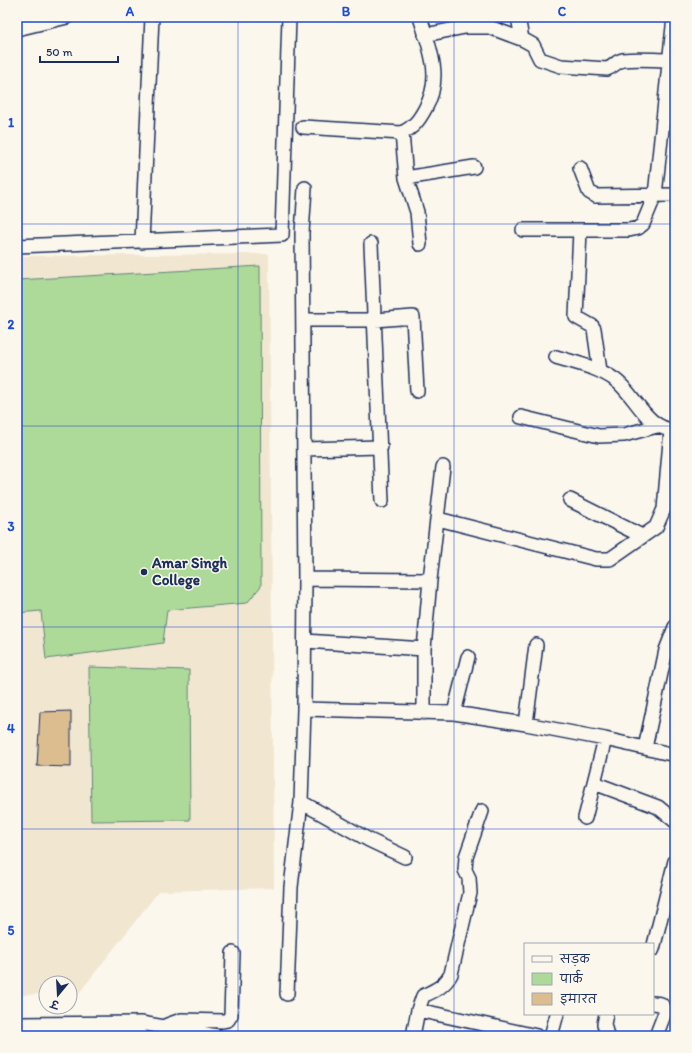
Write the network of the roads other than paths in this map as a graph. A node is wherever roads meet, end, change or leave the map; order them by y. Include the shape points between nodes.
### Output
1 (67, 17) edge
2 (152, 17) edge
3 (289, 17) edge
4 (420, 17) edge
5 (518, 17) edge
6 (674, 17) edge
7 (17, 29) edge
8 (425, 35) junction
9 (522, 39) junction
10 (668, 60) junction
11 (303, 127) dead end
12 (402, 133) junction
13 (474, 167) dead end
14 (580, 168) dead end
15 (406, 178) junction
16 (305, 188) dead end
17 (655, 195) junction
18 (675, 195) edge
19 (523, 230) dead end
20 (580, 231) junction
21 (142, 242) junction
22 (371, 244) dead end
23 (420, 244) dead end
24 (17, 246) edge
25 (303, 320) junction
26 (375, 320) junction
27 (556, 357) dead end
28 (600, 371) junction
29 (417, 391) dead end
30 (521, 418) dead end
31 (657, 426) junction
32 (673, 430) edge
33 (381, 447) junction
34 (304, 449) junction
35 (443, 466) dead end
36 (570, 500) dead end
37 (382, 501) dead end
38 (438, 519) junction
39 (642, 536) junction
40 (305, 579) junction
41 (430, 580) junction
42 (675, 627) edge
43 (305, 641) junction
44 (536, 645) dead end
45 (424, 649) junction
46 (468, 657) dead end
47 (304, 709) junction
48 (424, 713) junction
49 (454, 713) junction
50 (526, 724) junction
51 (605, 739) junction
52 (645, 748) junction
53 (675, 755) edge
54 (594, 783) junction
55 (301, 802) junction
56 (482, 811) dead end
57 (585, 818) dead end
58 (675, 821) edge
59 (405, 857) dead end
60 (675, 860) edge
61 (654, 945) edge
62 (233, 953) dead end
63 (287, 994) dead end
64 (654, 1003) edge
65 (418, 1010) junction
66 (557, 1015) edge
67 (606, 1015) edge
68 (17, 1024) edge
69 (166, 1026) junction
70 (139, 1032) edge
71 (17, 1035) edge
72 (217, 1036) edge
73 (413, 1036) edge
74 (537, 1036) edge
75 (551, 1036) edge
76 (607, 1036) edge
77 (656, 1036) edge

1 - 7 street
2 - 21 street
3 - 21 street via 282,235
4 - 8 street
5 - 9 street
6 - 10 street
8 - 9 street via 481,26
8 - 12 street via 432,56 434,89 418,122
9 - 10 street via 533,45 540,59 561,66 607,69 615,62 623,60
10 - 17 street
11 - 12 street
12 - 15 street
13 - 15 street
14 - 17 street via 585,186 592,195
15 - 23 street via 417,212
16 - 25 street via 302,234
17 - 18 street
17 - 20 street via 643,224 638,228
19 - 20 street
20 - 28 street via 576,317 594,329
21 - 24 street
22 - 26 street
25 - 26 street
25 - 34 street
26 - 29 street via 413,317
26 - 33 street
27 - 28 street
28 - 31 street via 622,385
30 - 31 street via 599,436 624,435
31 - 32 street
32 - 39 street via 663,515 656,527
33 - 34 street
33 - 37 street
34 - 40 street
35 - 38 street
36 - 39 street
38 - 39 street via 604,560 617,555
38 - 41 street
40 - 41 street
40 - 43 street
41 - 45 street
42 - 52 street via 666,650
43 - 45 street
43 - 47 street
44 - 50 street
45 - 48 street
46 - 49 street
47 - 48 street
47 - 55 street
48 - 49 street
49 - 50 street
50 - 51 street
51 - 52 street
51 - 54 street
52 - 53 street
54 - 57 street
54 - 58 street via 658,807
55 - 59 street
55 - 63 street via 291,887
56 - 65 street via 466,857 465,870 469,878 470,893 451,974 442,986 423,996
60 - 61 street
62 - 69 street via 231,1015 228,1020 176,1021
64 - 77 street via 665,1006 666,1010
65 - 73 street
65 - 74 street
66 - 75 street
67 - 76 street via 604,1024
68 - 70 street
69 - 70 street
69 - 72 street
70 - 71 street

